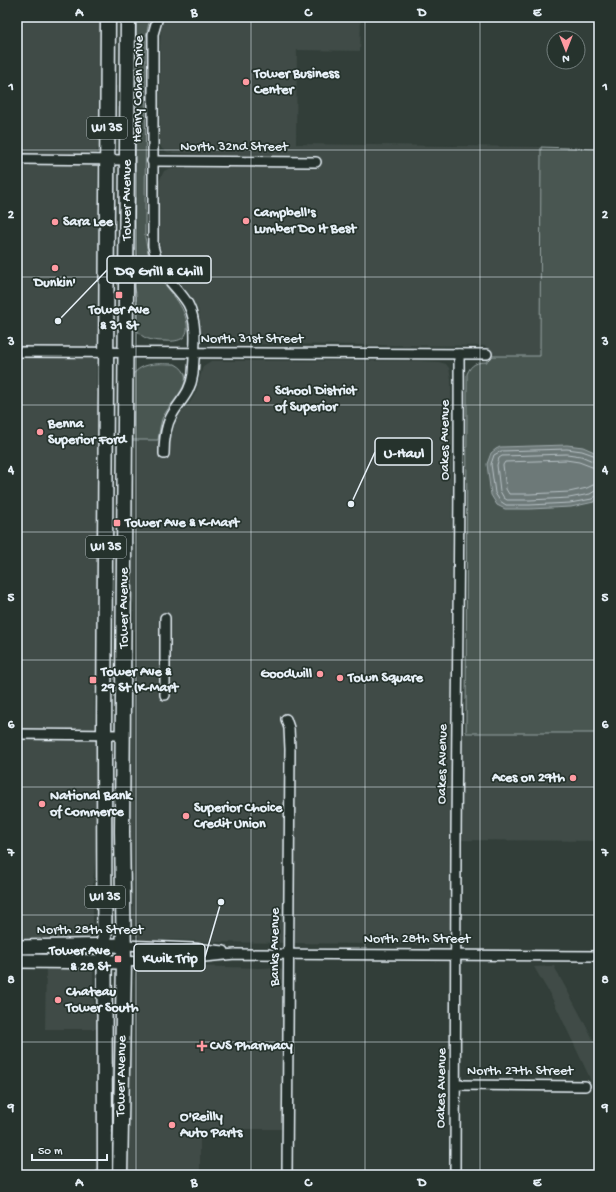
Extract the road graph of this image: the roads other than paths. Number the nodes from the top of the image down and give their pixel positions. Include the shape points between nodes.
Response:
1 (108, 17) edge
2 (128, 17) edge
3 (158, 17) edge
4 (17, 158) edge
5 (107, 160) junction
6 (127, 160) junction
7 (152, 161) junction
8 (316, 162) dead end
9 (17, 352) edge
10 (106, 352) junction
11 (126, 352) junction
12 (194, 353) junction
13 (459, 354) junction
14 (487, 354) dead end
15 (164, 454) dead end
16 (165, 618) dead end
17 (165, 695) dead end
18 (286, 719) dead end
19 (17, 734) edge
20 (104, 735) junction
21 (123, 735) junction
22 (104, 946) junction
23 (124, 946) junction
24 (17, 947) edge
25 (235, 954) junction
26 (289, 954) junction
27 (456, 955) junction
28 (599, 956) edge
29 (17, 961) edge
30 (104, 961) junction
31 (124, 962) junction
32 (456, 1085) junction
33 (585, 1086) dead end
34 (105, 1175) edge
35 (120, 1175) edge
36 (287, 1175) edge
37 (455, 1175) edge

1 - 5 main road, Tower Avenue / WI 35
2 - 6 main road, Tower Avenue / WI 35
3 - 7 street, Henry Cohen Drive via 153,55
4 - 5 street
5 - 6 street
5 - 10 main road, Tower Avenue / WI 35
6 - 11 main road, Tower Avenue / WI 35
7 - 8 street, North 32nd Street
7 - 12 street, Henry Cohen Drive via 153,246 162,271 189,308 194,329
9 - 10 street, North 31st Street
10 - 11 street, North 31st Street
10 - 20 main road, Tower Avenue / WI 35
11 - 12 street, North 31st Street
11 - 21 main road, Tower Avenue / WI 35
12 - 13 street, North 31st Street
12 - 15 street, Henry Cohen Drive via 191,385 167,425
13 - 14 street, North 31st Street
13 - 27 street, Oakes Avenue
16 - 17 street
18 - 26 street, Banks Avenue via 290,749
19 - 20 street
20 - 21 street
20 - 22 main road, Tower Avenue / WI 35
21 - 23 main road, Tower Avenue / WI 35
22 - 23 main road, North 28th Street
22 - 24 main road, North 28th Street
22 - 30 main road, Tower Avenue / WI 35
23 - 25 street, North 28th Street via 193,948
23 - 31 main road, Tower Avenue / WI 35
25 - 26 street, North 28th Street
25 - 31 street, North 28th Street
26 - 27 street, North 28th Street
26 - 36 street, Banks Avenue
27 - 28 street, North 28th Street
27 - 32 street, Oakes Avenue
29 - 30 main road, North 28th Street
30 - 31 main road, North 28th Street
30 - 34 main road, Tower Avenue / WI 35
31 - 35 main road, Tower Avenue / WI 35
32 - 33 street, North 27th Street
32 - 37 street, Oakes Avenue

